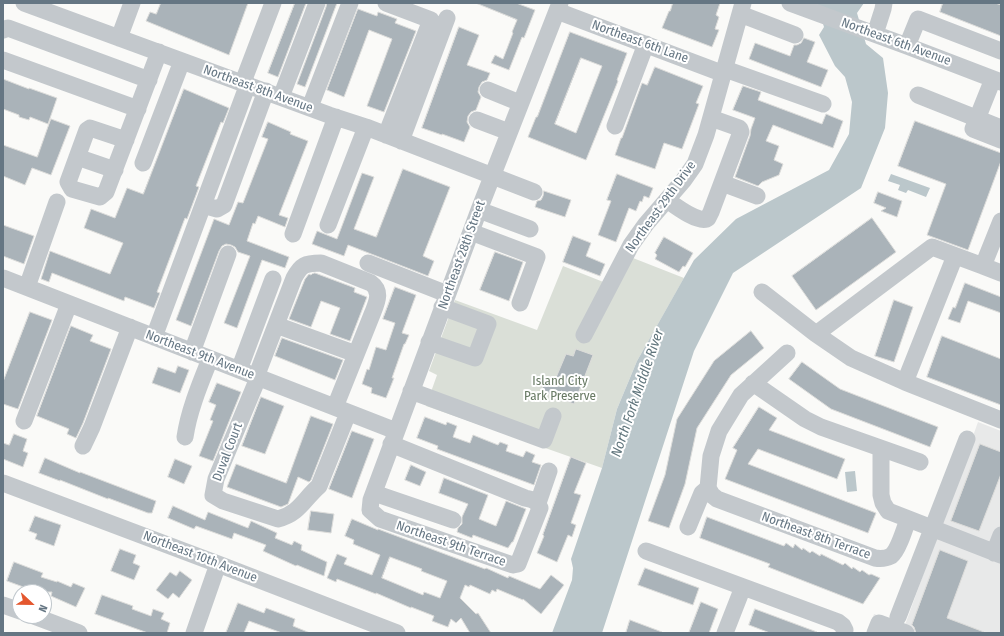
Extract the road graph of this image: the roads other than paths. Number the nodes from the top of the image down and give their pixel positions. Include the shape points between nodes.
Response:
1 (24, 3) edge
2 (132, 3) edge
3 (272, 3) edge
4 (317, 3) edge
5 (350, 3) edge
6 (386, 3) edge
7 (790, 3) edge
8 (884, 3) edge
9 (558, 7) edge
10 (742, 8) edge
11 (447, 18) dead end
12 (3, 30) edge
13 (873, 34) junction
14 (795, 35) dead end
15 (119, 38) junction
16 (646, 44) junction
17 (907, 46) junction
18 (1001, 51) edge
19 (159, 52) junction
20 (3, 60) edge
21 (182, 61) junction
22 (724, 72) junction
23 (149, 80) junction
24 (997, 80) edge
25 (245, 83) junction
26 (488, 90) dead end
27 (274, 94) junction
28 (918, 95) dead end
29 (520, 103) junction
30 (823, 104) dead end
31 (310, 107) junction
32 (138, 109) junction
33 (236, 116) junction
34 (336, 117) junction
35 (711, 118) junction
36 (978, 119) junction
37 (477, 120) dead end
38 (255, 121) junction
39 (615, 126) dead end
40 (366, 127) junction
41 (1001, 128) edge
42 (509, 132) junction
43 (394, 138) junction
44 (126, 140) junction
45 (1001, 140) edge
46 (77, 157) junction
47 (143, 163) dead end
48 (115, 170) junction
49 (491, 176) junction
50 (722, 183) junction
51 (534, 192) dead end
52 (757, 196) dead end
53 (667, 200) junction
54 (57, 202) dead end
55 (203, 205) junction
56 (478, 210) junction
57 (1001, 220) edge
58 (328, 225) dead end
59 (530, 229) dead end
60 (471, 232) junction
61 (293, 234) dead end
62 (228, 254) dead end
63 (955, 256) junction
64 (368, 263) dead end
65 (983, 266) junction
66 (1001, 274) edge
67 (3, 278) edge
68 (273, 279) dead end
69 (26, 287) junction
70 (762, 292) dead end
71 (445, 301) junction
72 (520, 303) dead end
73 (69, 304) junction
74 (276, 325) junction
75 (130, 327) junction
76 (816, 334) junction
77 (584, 335) dead end
78 (154, 337) junction
79 (430, 342) junction
80 (192, 352) junction
81 (787, 353) dead end
82 (356, 354) junction
83 (210, 359) junction
84 (239, 370) junction
85 (257, 377) junction
86 (905, 382) junction
87 (753, 383) junction
88 (411, 391) junction
89 (342, 410) junction
90 (553, 416) dead end
91 (1001, 420) edge
92 (24, 421) dead end
93 (185, 437) dead end
94 (394, 438) junction
95 (967, 439) dead end
96 (83, 446) dead end
97 (881, 449) junction
98 (920, 462) dead end
99 (549, 471) dead end
100 (3, 483) edge
101 (708, 488) junction
102 (374, 493) junction
103 (538, 503) junction
104 (370, 510) joint
105 (908, 519) junction
106 (453, 520) dead end
107 (688, 527) dead end
108 (933, 528) junction
109 (1001, 535) edge
110 (646, 551) dead end
111 (998, 554) edge
112 (218, 564) junction
113 (743, 587) junction
114 (898, 617) dead end
115 (52, 623) edge
116 (877, 628) edge
117 (79, 633) edge
118 (194, 633) edge
119 (397, 633) edge
120 (725, 633) edge
121 (844, 633) edge
122 (906, 633) edge

1 - 15 street, Northeast 8th Avenue
2 - 15 street
3 - 25 street
4 - 27 street
5 - 31 street
6 - 43 street via 431,20
7 - 13 street, Northeast 6th Avenue
8 - 13 street
9 - 16 street, Northeast 6th Lane
9 - 29 street, Northeast 28th Street
10 - 14 street
10 - 22 street, Northeast 29th Drive
11 - 43 street
12 - 23 street via 8,28
13 - 17 street, Northeast 6th Avenue
15 - 19 street, Northeast 8th Avenue
16 - 22 street, Northeast 6th Lane
16 - 39 street
17 - 18 street via 918,19
17 - 24 street, Northeast 6th Avenue
19 - 21 street, Northeast 8th Avenue
19 - 23 street
20 - 32 street
21 - 25 street, Northeast 8th Avenue
21 - 47 street
22 - 30 street, Northeast 6th Lane
22 - 35 street, Northeast 29th Drive
23 - 32 street
24 - 36 street
25 - 27 street, Northeast 8th Avenue
25 - 33 street
26 - 29 street
27 - 31 street, Northeast 8th Avenue
27 - 38 street
28 - 36 street
29 - 42 street, Northeast 28th Street
31 - 34 street, Northeast 8th Avenue
32 - 44 street
33 - 38 street
33 - 55 street
34 - 40 street, Northeast 8th Avenue
34 - 61 street
35 - 50 street via 740,129
35 - 53 street, Northeast 29th Drive via 695,164
36 - 41 street
36 - 45 street via 973,129
37 - 42 street
38 - 55 street via 224,204 217,209
40 - 43 street, Northeast 8th Avenue
40 - 58 street
42 - 49 street, Northeast 28th Street
43 - 49 street, Northeast 8th Avenue
44 - 46 street via 90,128
44 - 48 street
46 - 48 street
46 - 48 street via 68,182 72,189 100,197 106,192
49 - 51 street, Northeast 8th Avenue
49 - 56 street, Northeast 28th Street
50 - 52 street
50 - 53 street via 708,218 700,219 687,214
53 - 77 street, Northeast 29th Drive via 631,245
54 - 69 street
55 - 78 street
56 - 59 street
56 - 60 street, Northeast 28th Street
57 - 65 street
60 - 71 street, Northeast 28th Street
60 - 72 street via 538,257
62 - 80 street
63 - 65 street
63 - 76 street via 932,247
63 - 86 street
64 - 71 street
65 - 66 street
67 - 69 street, Northeast 9th Avenue
68 - 84 street
69 - 73 street, Northeast 9th Avenue
70 - 76 street
71 - 79 street, Northeast 28th Street
71 - 79 street via 488,324 475,358
73 - 75 street, Northeast 9th Avenue
73 - 92 street
74 - 82 street
74 - 82 street via 300,268 306,264 321,263 371,283 379,294
74 - 85 street
75 - 78 street, Northeast 9th Avenue
75 - 96 street
76 - 86 street via 851,358
78 - 80 street, Northeast 9th Avenue
79 - 88 street, Northeast 28th Street
80 - 83 street, Northeast 9th Avenue
81 - 87 street
82 - 89 street
83 - 84 street, Northeast 9th Avenue
83 - 93 street via 194,399
84 - 85 street, Northeast 9th Avenue
85 - 89 street, Northeast 9th Avenue
85 - 89 street, Duval Court via 216,479 213,495 223,501 278,519 295,512 319,486
86 - 91 street
87 - 97 street via 821,427
87 - 101 street via 741,395 719,431 711,456
88 - 90 street via 544,440
88 - 94 street, Northeast 28th Street
89 - 94 street, Northeast 9th Avenue
94 - 102 street, Northeast 28th Street
94 - 103 street
95 - 108 street
97 - 98 street
97 - 105 street via 883,504 888,511
99 - 103 street, Northeast 9th Terrace
100 - 112 street, Northeast 10th Avenue
101 - 105 street, Northeast 8th Terrace via 717,499 876,558 883,559 892,555
101 - 107 street via 702,493
102 - 104 street, Northeast 28th Street
102 - 106 street
103 - 104 street, Northeast 9th Terrace via 540,508 518,564 513,565 380,519
105 - 108 street
108 - 111 street
108 - 114 street
109 - 111 street
110 - 113 street
112 - 118 street
112 - 119 street, Northeast 10th Avenue
113 - 120 street
113 - 121 street via 838,622 843,626
115 - 117 street
116 - 122 street

